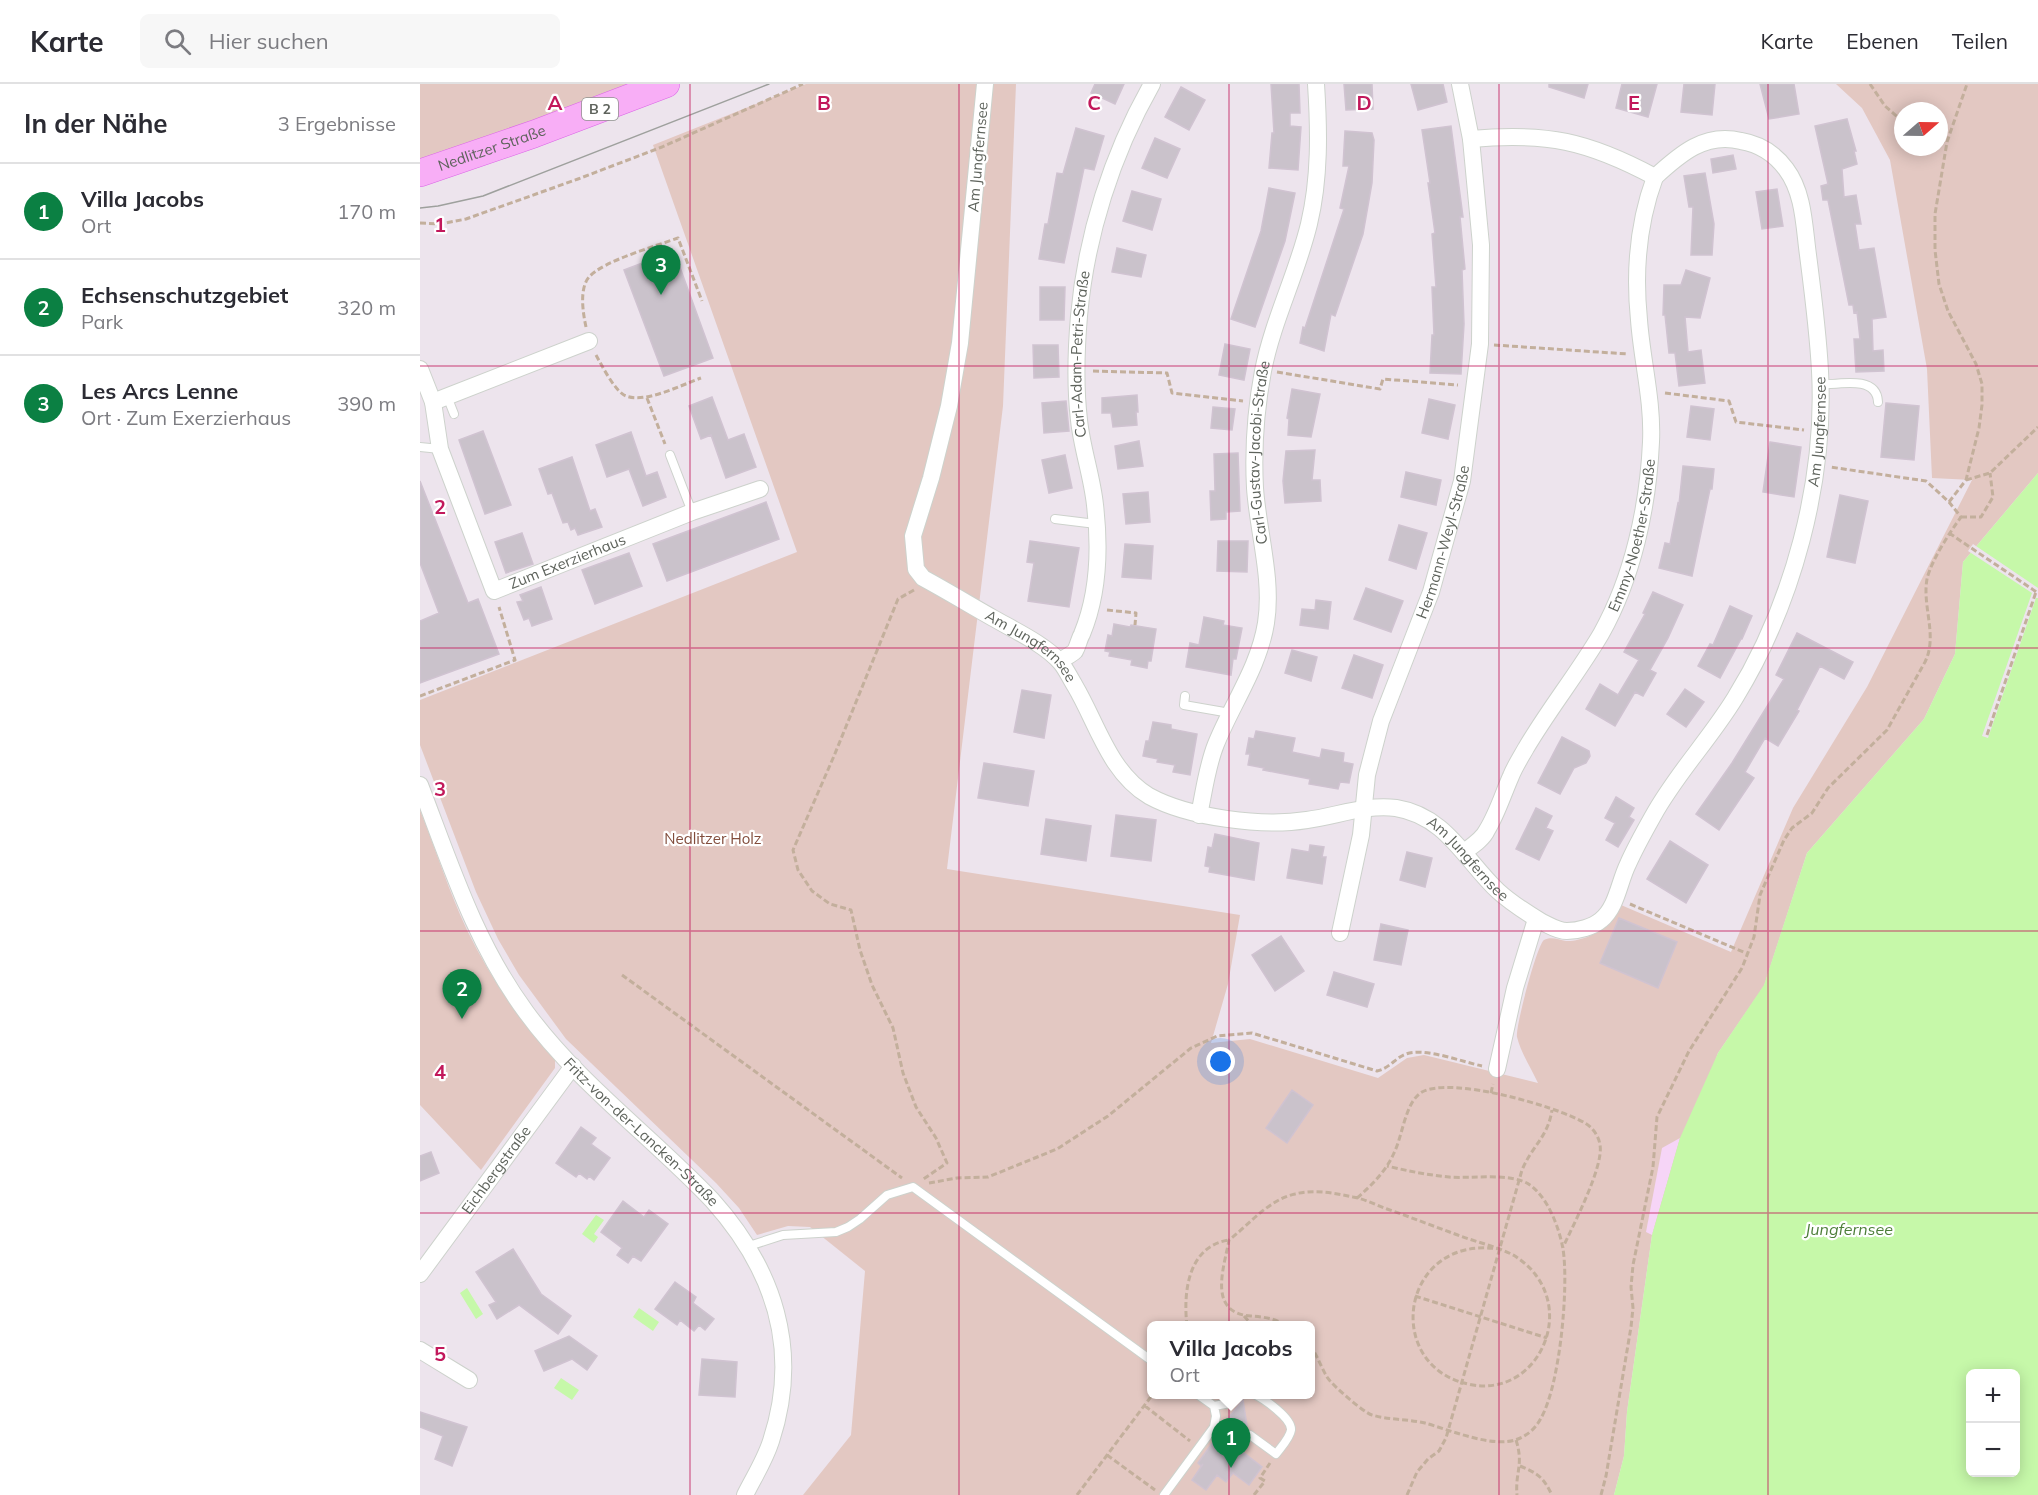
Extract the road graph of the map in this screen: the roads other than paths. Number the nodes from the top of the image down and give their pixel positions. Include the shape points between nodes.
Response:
1 (666, 84) edge
2 (985, 84) edge
3 (1152, 84) edge
4 (1316, 84) edge
5 (1460, 84) edge
6 (1471, 139) junction
7 (420, 173) edge
8 (1655, 177) junction
9 (590, 341) road end
10 (420, 369) edge
11 (1821, 385) junction
12 (440, 399) junction
13 (1878, 402) dead end
14 (454, 414) dead end
15 (420, 447) edge
16 (440, 449) junction
17 (670, 454) road end
18 (760, 489) dead end
19 (692, 512) junction
20 (1055, 519) dead end
21 (1096, 524) junction
22 (1060, 661) junction
23 (1185, 696) dead end
24 (1230, 713) junction
25 (420, 785) edge
26 (1365, 808) junction
27 (1199, 815) junction
28 (1464, 852) junction
29 (1536, 919) junction
30 (1340, 933) dead end
31 (573, 1066) junction
32 (1497, 1069) road end
33 (749, 1246) junction
34 (420, 1274) edge
35 (420, 1350) edge
36 (1147, 1357) edge
37 (469, 1380) dead end
38 (1203, 1399) edge
39 (1235, 1399) edge
40 (1260, 1399) edge
41 (1214, 1406) junction
42 (1250, 1435) dead end
43 (745, 1495) edge
44 (1162, 1495) edge

1 - 7 main road, Nedlitzer Straße / B 2
2 - 22 street, Am Jungfernsee via 960,343 931,478 913,536 916,569 923,578 1024,635
3 - 21 street, Carl-Adam-Petri-Straße via 1101,202 1082,292 1076,370 1079,420
4 - 24 street, Carl-Gustav-Jacobi-Straße via 1319,124 1309,224 1263,370 1259,402 1256,489 1267,591 1266,622 1252,670
5 - 6 street
6 - 8 street via 1545,137 1583,145
6 - 26 street, Hermann-Weyl-Straße via 1481,244 1480,344 1462,482 1431,592 1381,721 1367,775
8 - 11 street, Am Jungfernsee via 1679,155 1716,139 1754,144 1784,165 1800,201
8 - 28 street, Emmy-Noether-Straße via 1640,226 1637,255 1651,441 1646,498 1635,546 1602,632 1543,719 1512,773 1486,832
9 - 12 street
10 - 12 street, Zum Exerzierhaus
11 - 13 lane via 1865,383 1873,387
11 - 29 street, Am Jungfernsee via 1816,465 1802,537 1766,639 1738,694 1657,810 1602,920 1570,931 1558,930
12 - 14 lane
12 - 16 street, Zum Exerzierhaus
15 - 16 lane
16 - 19 street, Zum Exerzierhaus via 494,591
17 - 19 lane
18 - 19 street, Zum Exerzierhaus
20 - 21 lane
21 - 22 street, Carl-Adam-Petri-Straße via 1095,588 1086,623 1074,651
22 - 27 street, Am Jungfernsee via 1119,769 1145,793
23 - 24 lane via 1184,705
24 - 27 street, Carl-Gustav-Jacobi-Straße via 1215,746
25 - 31 street, Fritz-von-der-Lancken-Straße via 470,917 491,957 526,1013
26 - 27 street, Am Jungfernsee via 1275,823
26 - 28 street, Am Jungfernsee via 1414,813 1448,834
26 - 30 street, Hermann-Weyl-Straße
28 - 29 street, Am Jungfernsee via 1499,892
29 - 32 street
31 - 33 street, Fritz-von-der-Lancken-Straße via 691,1178 733,1222
31 - 34 street, Eichbergstraße
33 - 36 lane via 783,1235 836,1232 860,1219 887,1195 913,1186
33 - 43 street, Fritz-von-der-Lancken-Straße via 771,1294 783,1374 771,1443
35 - 37 street
38 - 41 lane
39 - 41 lane
40 - 42 lane via 1284,1415 1291,1433 1276,1454
41 - 44 lane via 1214,1427

